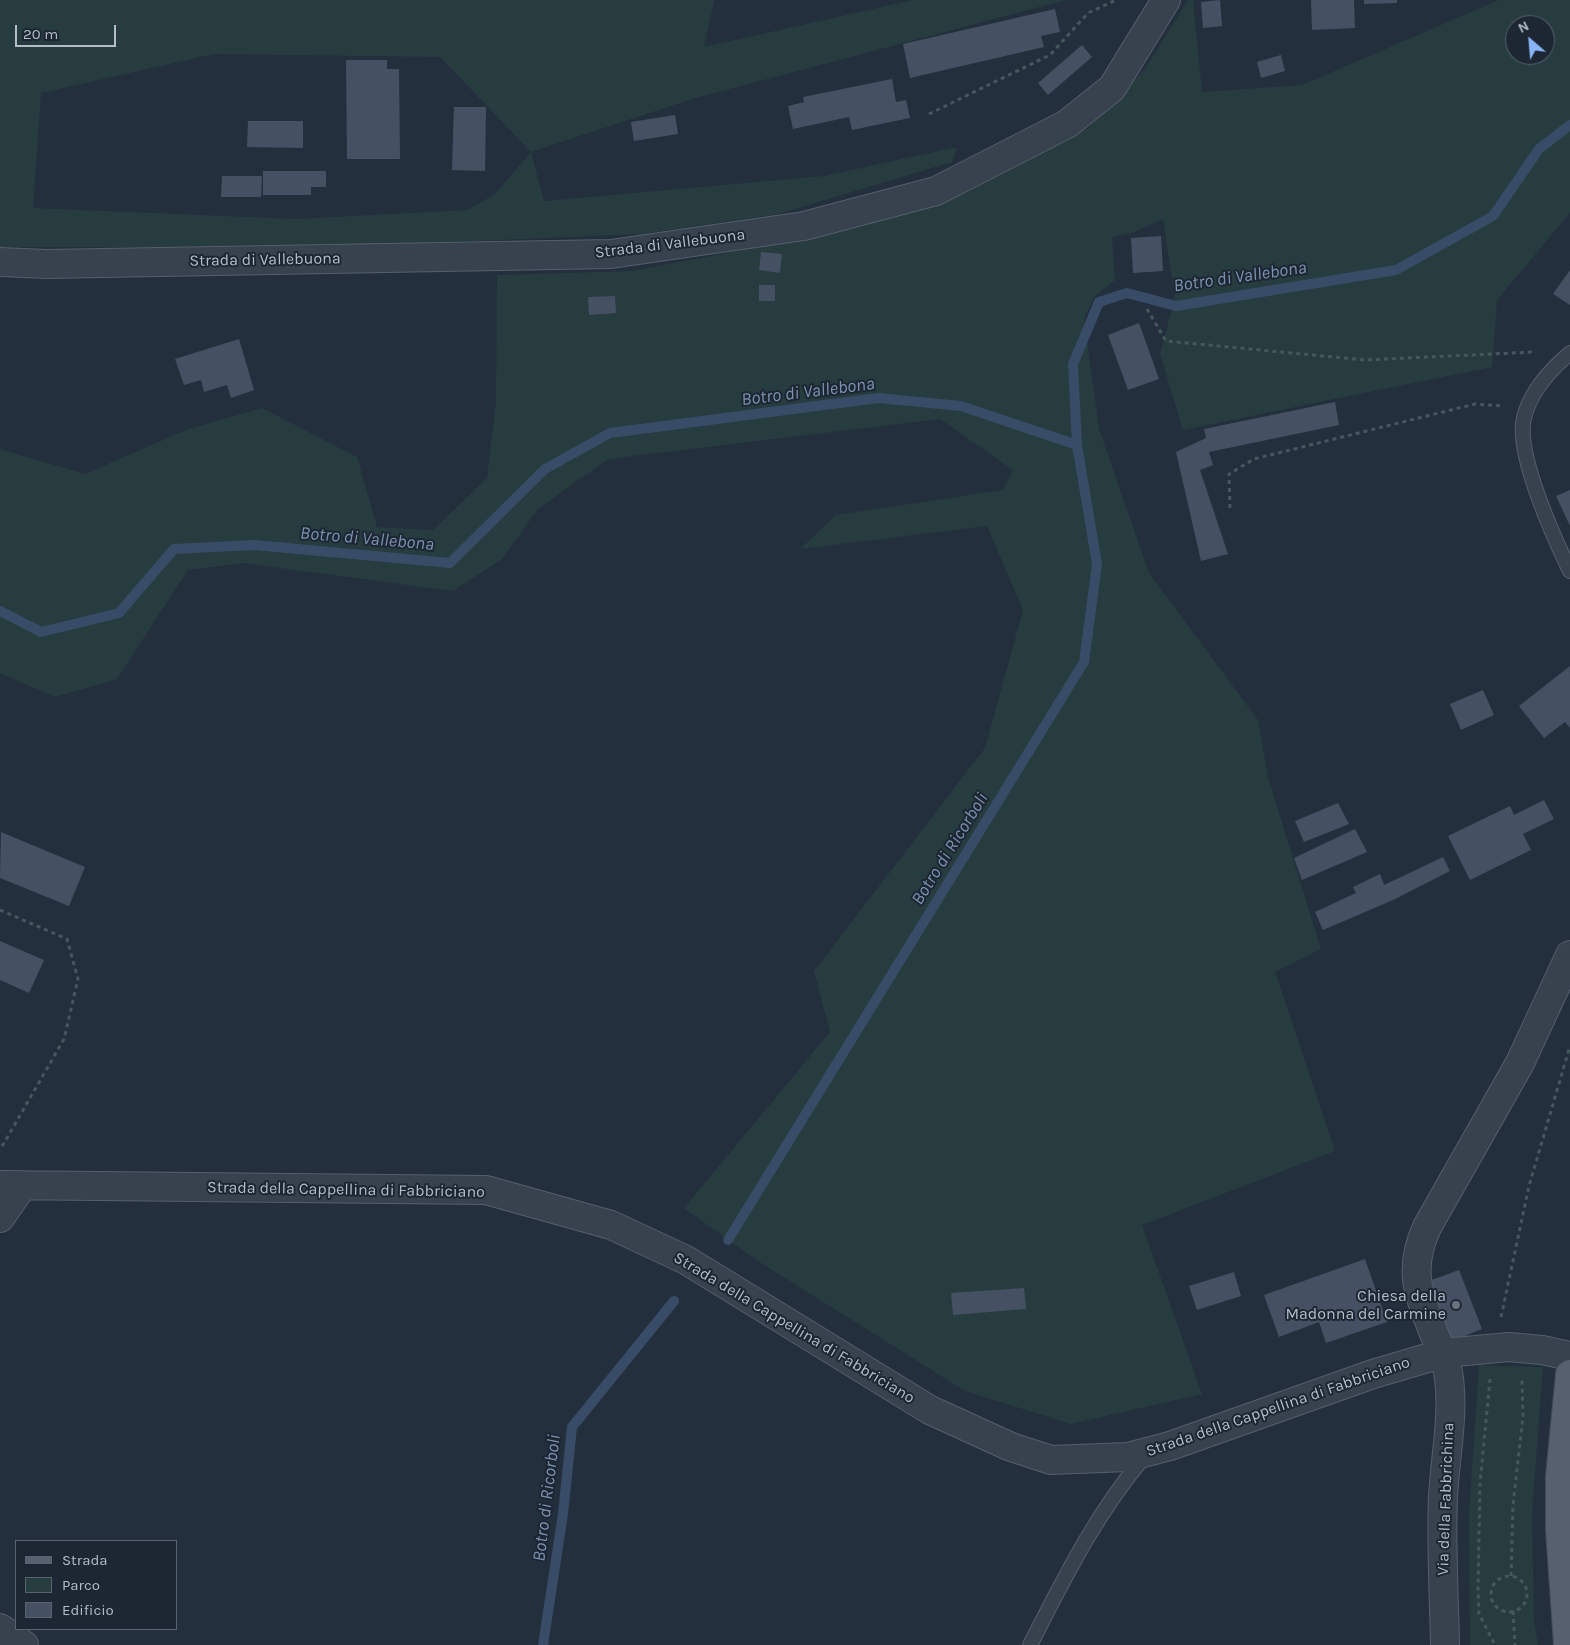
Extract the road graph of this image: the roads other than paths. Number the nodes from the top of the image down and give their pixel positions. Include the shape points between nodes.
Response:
1 (1166, 0) edge
2 (0, 262) edge
3 (1570, 353) edge
4 (1570, 571) edge
5 (1570, 955) edge
6 (12, 1185) edge
7 (0, 1218) edge
8 (1444, 1353) junction
9 (1570, 1356) edge
10 (1570, 1374) edge
11 (1149, 1452) junction
12 (0, 1628) edge
13 (24, 1645) edge
14 (1030, 1645) edge
15 (1446, 1645) edge
16 (1568, 1645) edge

1 - 2 street, Strada di Vallebuona via 1112,88 1067,124 936,191 804,226 611,254 47,264
3 - 4 lane via 1548,375 1526,409 1522,430 1544,511
5 - 8 street, Via della Fabbrichina via 1520,1063 1433,1215 1418,1248 1416,1271 1419,1292
6 - 7 street
6 - 11 street, Strada della Cappellina di Fabbriciano via 486,1190 611,1225 686,1260 930,1410 1011,1447 1051,1460 1128,1457
8 - 9 street, Strada della Cappellina di Fabbriciano via 1482,1348 1521,1348
8 - 11 street, Strada della Cappellina di Fabbriciano via 1373,1374
8 - 15 street, Via della Fabbrichina via 1449,1374 1450,1407 1442,1524
10 - 16 main road via 1560,1476
11 - 14 lane via 1124,1480 1082,1545
12 - 13 street

